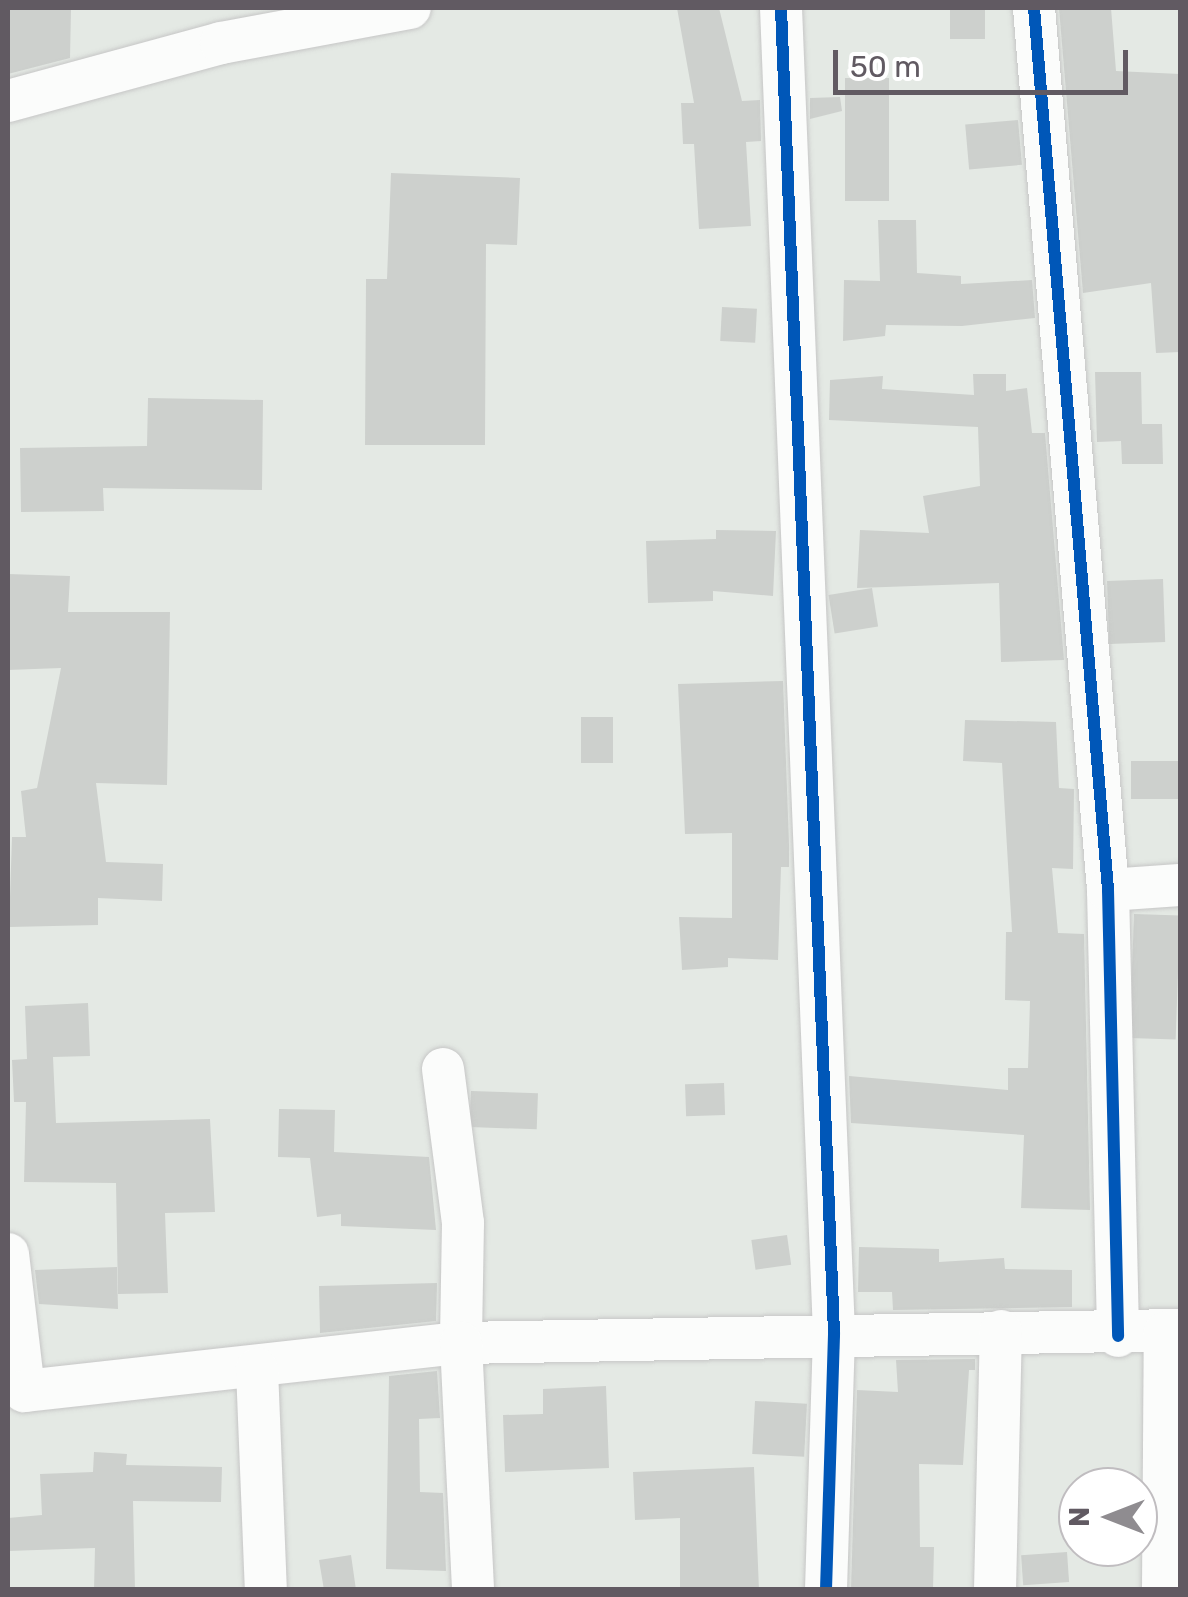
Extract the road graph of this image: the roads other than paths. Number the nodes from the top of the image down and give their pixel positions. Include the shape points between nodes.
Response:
1 (410, 8) edge
2 (781, 8) edge
3 (1034, 8) edge
4 (221, 25) edge
5 (8, 102) edge
6 (1180, 885) edge
7 (1108, 890) junction
8 (443, 1069) dead end
9 (8, 1254) edge
10 (1001, 1331) junction
11 (1173, 1331) edge
12 (834, 1335) junction
13 (1118, 1336) junction
14 (461, 1343) junction
15 (257, 1369) junction
16 (16, 1392) edge
17 (266, 1590) edge
18 (473, 1590) edge
19 (826, 1590) edge
20 (995, 1590) edge
21 (1163, 1590) edge

1 - 4 street
2 - 12 street
3 - 7 street
4 - 5 street
6 - 7 street
7 - 13 street
8 - 14 street via 463,1223
9 - 16 street
10 - 12 street
10 - 13 street
10 - 20 street
11 - 13 street
11 - 21 street
12 - 14 street
12 - 19 street
14 - 15 street
14 - 18 street
15 - 16 street
15 - 17 street

